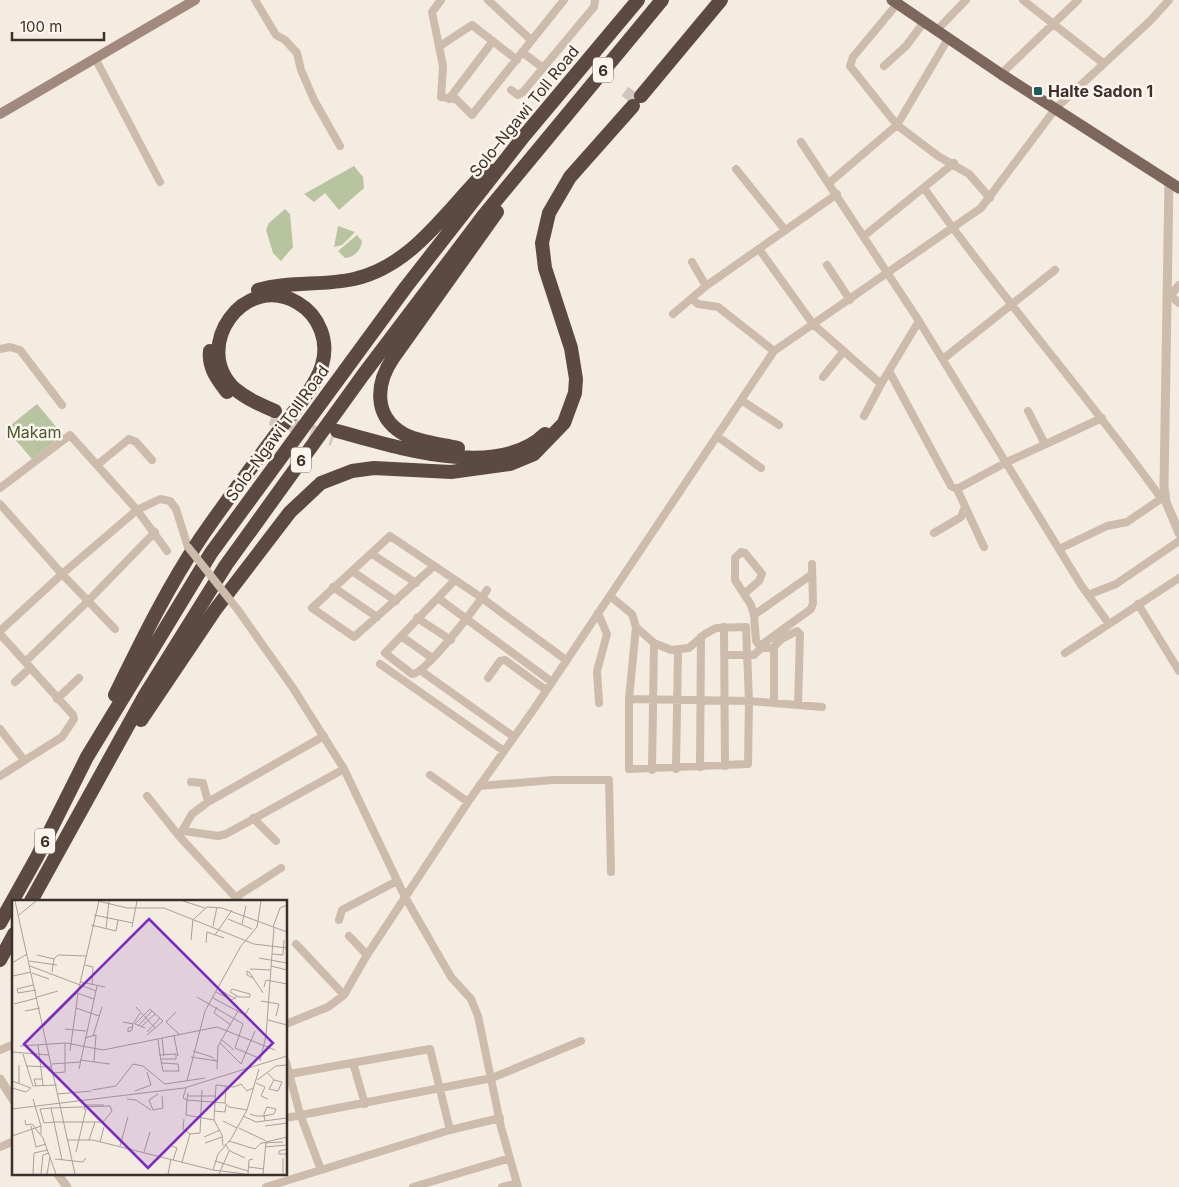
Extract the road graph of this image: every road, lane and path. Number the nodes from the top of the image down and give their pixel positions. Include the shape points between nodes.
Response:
1 (195, 0) edge
2 (255, 0) edge
3 (441, 0) edge
4 (488, 0) edge
5 (502, 0) edge
6 (564, 0) edge
7 (595, 0) edge
8 (638, 0) edge
9 (662, 0) edge
10 (712, 0) edge
11 (721, 0) edge
12 (966, 0) edge
13 (1023, 0) edge
14 (1078, 0) edge
15 (1169, 0) edge
16 (895, 2) edge
17 (495, 6) junction
18 (924, 22) junction
19 (1052, 24) junction
20 (936, 31) junction
21 (948, 39) junction
22 (531, 40) junction
23 (493, 41) junction
24 (440, 46) junction
25 (522, 52) junction
26 (95, 58) junction
27 (517, 60) junction
28 (1102, 63) junction
29 (884, 66) dead end
30 (543, 68) junction
31 (1001, 74) junction
32 (511, 90) dead end
33 (634, 98) junction
34 (449, 99) junction
35 (1056, 108) junction
36 (0, 114) edge
37 (897, 125) junction
38 (524, 136) junction
39 (545, 141) junction
40 (801, 142) dead end
41 (340, 146) dead end
42 (954, 163) junction
43 (736, 170) dead end
44 (1169, 181) junction
45 (160, 182) dead end
46 (829, 183) junction
47 (924, 188) junction
48 (1179, 188) edge
49 (836, 194) junction
50 (990, 198) junction
51 (953, 229) junction
52 (785, 230) junction
53 (864, 236) junction
54 (758, 249) junction
55 (692, 262) dead end
56 (827, 264) dead end
57 (1055, 270) dead end
58 (888, 274) junction
59 (1179, 285) edge
60 (706, 286) junction
61 (1169, 294) junction
62 (692, 300) junction
63 (850, 300) junction
64 (1179, 302) edge
65 (1011, 306) junction
66 (673, 314) dead end
67 (919, 320) junction
68 (813, 324) junction
69 (0, 349) edge
70 (774, 351) junction
71 (843, 352) junction
72 (942, 359) junction
73 (889, 371) junction
74 (823, 377) dead end
75 (881, 384) junction
76 (741, 400) junction
77 (62, 405) dead end
78 (1028, 411) dead end
79 (864, 416) dead end
80 (1102, 418) junction
81 (779, 426) dead end
82 (717, 436) junction
83 (1045, 444) junction
84 (488, 456) junction
85 (152, 460) dead end
86 (1005, 463) junction
87 (98, 465) junction
88 (479, 468) junction
89 (761, 468) dead end
90 (0, 488) edge
91 (957, 489) junction
92 (1163, 497) junction
93 (0, 504) edge
94 (965, 507) junction
95 (137, 510) junction
96 (155, 532) junction
97 (934, 533) dead end
98 (1179, 533) edge
99 (1179, 541) edge
100 (984, 547) dead end
101 (1059, 550) junction
102 (167, 551) dead end
103 (372, 554) junction
104 (812, 564) dead end
105 (434, 566) junction
106 (352, 571) junction
107 (62, 574) junction
108 (811, 576) junction
109 (1179, 578) edge
110 (454, 581) junction
111 (416, 583) junction
112 (333, 587) junction
113 (487, 590) dead end
114 (744, 594) junction
115 (610, 596) junction
116 (1088, 596) junction
117 (438, 598) junction
118 (482, 598) junction
119 (88, 601) junction
120 (396, 601) junction
121 (1138, 604) junction
122 (598, 613) junction
123 (754, 615) junction
124 (377, 617) junction
125 (417, 618) junction
126 (467, 619) junction
127 (1108, 624) junction
128 (636, 627) junction
129 (724, 627) junction
130 (115, 629) dead end
131 (0, 632) edge
132 (400, 636) junction
133 (701, 637) junction
134 (450, 640) junction
135 (652, 642) junction
136 (633, 643) junction
137 (760, 647) junction
138 (774, 648) junction
139 (678, 650) junction
140 (1065, 653) dead end
141 (725, 655) junction
142 (749, 655) junction
143 (432, 658) junction
144 (566, 660) junction
145 (380, 664) dead end
146 (28, 665) junction
147 (1179, 671) edge
148 (424, 673) dead end
149 (79, 678) dead end
150 (488, 678) dead end
151 (15, 682) dead end
152 (552, 682) junction
153 (546, 690) junction
154 (57, 699) junction
155 (629, 699) junction
156 (653, 700) junction
157 (676, 701) junction
158 (700, 701) junction
159 (725, 701) junction
160 (749, 701) junction
161 (599, 703) dead end
162 (774, 703) junction
163 (798, 705) junction
164 (822, 707) dead end
165 (0, 728) edge
166 (324, 736) junction
167 (514, 737) junction
168 (504, 751) junction
169 (87, 757) junction
170 (24, 760) junction
171 (725, 766) junction
172 (700, 767) junction
173 (344, 768) junction
174 (676, 769) junction
175 (652, 770) junction
176 (430, 775) dead end
177 (0, 776) edge
178 (191, 782) dead end
179 (480, 786) junction
180 (147, 796) dead end
181 (87, 798) junction
182 (208, 802) junction
183 (468, 802) junction
184 (253, 818) junction
185 (182, 834) junction
186 (276, 841) dead end
187 (281, 868) dead end
188 (611, 872) dead end
189 (397, 881) junction
190 (405, 897) junction
191 (237, 899) edge
192 (13, 900) edge
193 (32, 900) edge
194 (12, 902) edge
195 (339, 920) dead end
196 (0, 923) edge
197 (349, 936) dead end
198 (12, 938) edge
199 (296, 944) dead end
200 (367, 955) junction
201 (0, 960) edge
202 (344, 995) junction
203 (288, 1023) edge
204 (581, 1040) dead end
205 (12, 1045) edge
206 (0, 1050) edge
207 (353, 1064) junction
208 (288, 1068) edge
209 (290, 1074) junction
210 (492, 1078) junction
211 (0, 1079) edge
212 (441, 1089) junction
213 (12, 1098) edge
214 (365, 1104) junction
215 (300, 1114) junction
216 (288, 1117) edge
217 (500, 1118) junction
218 (450, 1130) junction
219 (12, 1142) edge
220 (0, 1147) edge
221 (510, 1158) junction
222 (321, 1170) junction
223 (58, 1174) edge
224 (289, 1183) edge
225 (518, 1185) edge
226 (67, 1187) edge
227 (266, 1187) edge
228 (413, 1187) edge
229 (502, 1187) edge

1 - 26 main road
2 - 41 street via 276,35 297,53 308,86
3 - 24 street via 432,12
4 - 17 street
5 - 17 street
6 - 22 street
7 - 30 street via 594,7
8 - 38 highway, Solo–Ngawi Toll Road / 6
9 - 39 highway, 6
10 - 33 highway
11 - 33 highway
12 - 20 street
13 - 19 street
14 - 19 street
15 - 28 street
16 - 18 main road
16 - 37 street via 850,65
17 - 22 street
18 - 20 main road
18 - 29 street via 906,46
19 - 28 street
19 - 31 street
20 - 21 main road
21 - 31 main road
21 - 37 street
22 - 25 street
23 - 24 street via 470,25
23 - 27 street
23 - 34 street
24 - 34 street via 443,66 440,94 442,98
25 - 27 street
25 - 30 street
26 - 36 main road
26 - 45 street
27 - 34 street via 474,114 470,114 461,101
28 - 35 street
30 - 32 street via 520,94
31 - 35 main road
33 - 84 highway via 555,184 542,209 536,235 541,281 564,347 566,399 552,426 526,448
33 - 88 highway via 570,177 549,213 542,243 545,268 572,348 576,379 570,411 555,434 534,454 510,464
35 - 44 main road
35 - 50 street
37 - 42 street via 938,156
37 - 46 street
38 - 169 highway, Solo–Ngawi Toll Road / 6 via 367,339 211,553
38 - 169 highway via 486,170 414,248 381,270 354,279 264,288 241,295 222,313 214,330 209,358 215,376 244,406 273,414 235,388 225,376 219,356 221,334 237,309 250,300 285,297 298,303 315,318 324,337 322,366 200,540 153,618 98,728
39 - 84 highway via 393,358 382,380 381,408 388,421 402,433
39 - 181 highway, 6 via 419,300 226,565 165,662
40 - 46 street
42 - 47 street
42 - 50 street via 969,174
43 - 52 street
44 - 48 main road
44 - 61 street
46 - 49 street
47 - 51 street
47 - 53 street
49 - 52 street
49 - 53 street
50 - 51 street
51 - 58 street
51 - 65 street
52 - 54 street
53 - 58 street
54 - 60 street
54 - 68 street
55 - 60 street
56 - 63 street
57 - 65 street
58 - 63 street
58 - 67 street
59 - 61 street
60 - 62 street
61 - 64 street
61 - 92 street
62 - 66 street
62 - 70 street via 724,311
63 - 68 street
65 - 72 street
65 - 80 street
67 - 72 street
67 - 73 street
68 - 70 street
68 - 71 street
69 - 77 street via 20,350
70 - 76 street
71 - 74 street
71 - 75 street
72 - 86 street
73 - 75 street
73 - 91 street via 951,486
75 - 79 street
76 - 81 street
76 - 82 street
78 - 83 street
80 - 83 street
80 - 92 street
82 - 89 street
82 - 115 street
83 - 86 street
84 - 88 highway via 464,457 335,435 384,452
85 - 87 street via 136,442 129,439
86 - 91 street
86 - 101 street
87 - 90 street via 70,435
87 - 95 street
88 - 181 highway via 451,472 374,468 352,471 321,484 307,495 290,512 216,610
91 - 94 street
92 - 98 street
92 - 101 street via 1127,522 1107,526
93 - 107 street
94 - 97 street via 961,517
94 - 100 street
95 - 96 street
95 - 107 street
95 - 166 street, bridge via 160,499 170,501 176,509 188,547 238,610
96 - 102 street
96 - 119 street
99 - 116 street via 1116,584
101 - 116 street
103 - 105 street via 390,536
103 - 106 street
103 - 111 street
104 - 108 street
105 - 110 street
105 - 111 street
106 - 112 street
106 - 120 street
107 - 119 street
107 - 131 street
108 - 123 street
108 - 137 street via 811,609
109 - 121 street
110 - 117 street
110 - 118 street
111 - 120 street
112 - 124 street
112 - 124 street via 312,608 353,636
113 - 118 street
114 - 114 street via 734,575 735,558 741,552 762,574
114 - 123 street
115 - 122 street
115 - 128 street via 632,614
116 - 127 street
117 - 125 street
117 - 126 street
118 - 126 street
118 - 144 street
119 - 130 street
119 - 146 street
120 - 124 street
121 - 127 street
121 - 147 street
122 - 144 street
122 - 161 street via 607,634 597,671
123 - 137 street via 756,641
125 - 132 street
125 - 134 street
126 - 134 street
126 - 152 street
127 - 140 street
128 - 135 street
128 - 136 street
129 - 133 street
129 - 141 street
129 - 142 street via 746,626
131 - 146 street
132 - 143 street
132 - 143 street via 385,654 392,660 415,675
133 - 139 street via 689,648
133 - 158 street
134 - 143 street
135 - 136 street
135 - 139 street
135 - 156 street
136 - 155 street
137 - 138 street
137 - 142 street via 754,656
138 - 162 street
138 - 163 street via 787,635 799,632
139 - 157 street
141 - 142 street
141 - 159 street
142 - 160 street
144 - 152 street
145 - 168 street
146 - 151 street
146 - 154 street
148 - 167 street
149 - 154 street
150 - 153 street via 500,661 505,660
152 - 153 street
153 - 167 street
154 - 170 street via 73,716 68,731
155 - 156 street
155 - 175 street via 629,769
156 - 157 street
156 - 175 street
157 - 158 street
157 - 174 street
158 - 159 street
158 - 172 street
159 - 160 street
159 - 171 street
160 - 162 street
160 - 171 street via 750,762
162 - 163 street
163 - 164 street
165 - 170 street
166 - 173 street
166 - 182 street
167 - 168 street
168 - 179 street
169 - 192 highway, Solo–Ngawi Toll Road / 6
170 - 177 street
171 - 172 street
172 - 174 street
173 - 184 street
173 - 189 street
174 - 175 street
176 - 183 street
178 - 182 street via 203,782
179 - 183 street
179 - 188 street via 553,780 609,780
180 - 185 street
181 - 193 highway, 6
182 - 185 street via 192,814
183 - 190 street
184 - 185 street via 218,836
184 - 186 street
185 - 191 street
187 - 191 street
189 - 190 street
189 - 195 street via 342,910
190 - 200 street
190 - 210 street via 452,977 470,999 478,1016
194 - 196 highway, Solo–Ngawi Toll Road / 6
197 - 200 street
198 - 201 highway
199 - 202 street
200 - 202 street
202 - 203 street via 328,1007
204 - 210 street
205 - 206 street
207 - 209 street
207 - 212 street via 430,1049
207 - 214 street
208 - 209 street
209 - 215 street
210 - 212 street
210 - 217 street
211 - 213 street
212 - 214 street
212 - 218 street
214 - 215 street
215 - 216 street
215 - 222 street
217 - 218 street
217 - 221 street
218 - 222 street
219 - 220 street
221 - 225 street
221 - 228 street
222 - 224 street
223 - 226 street
224 - 227 street
225 - 229 street

